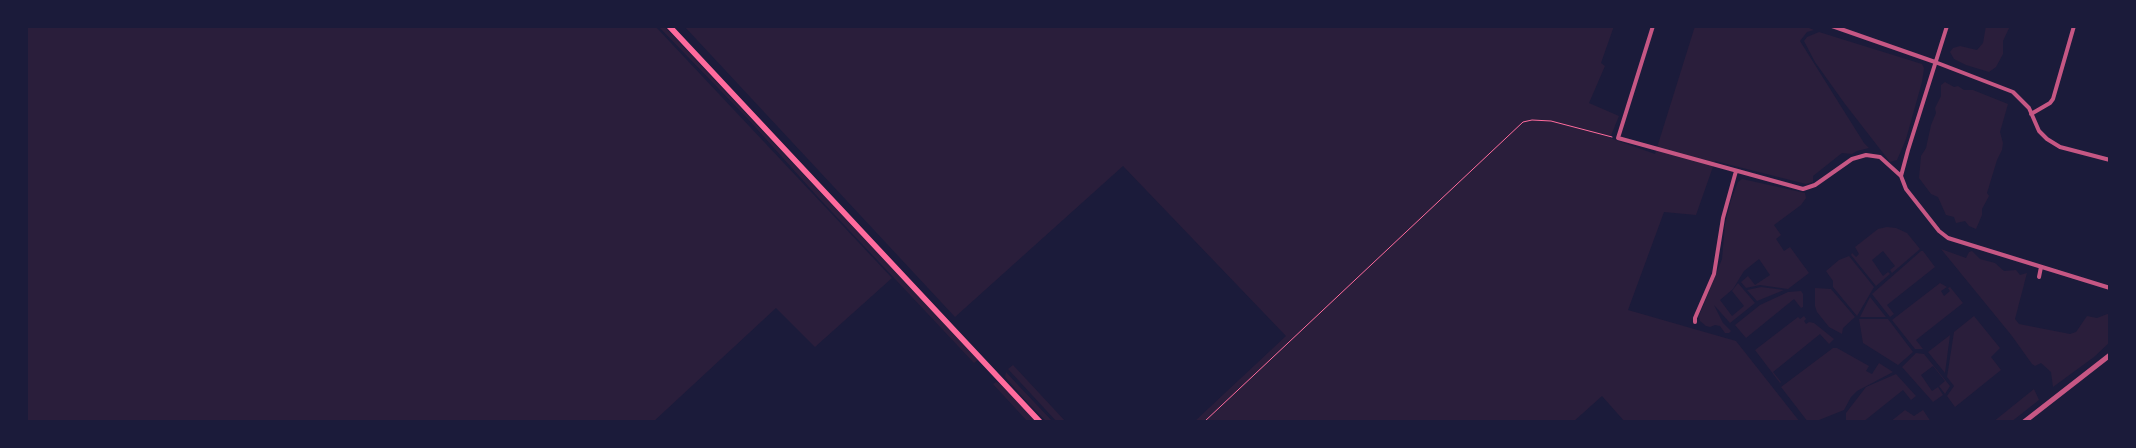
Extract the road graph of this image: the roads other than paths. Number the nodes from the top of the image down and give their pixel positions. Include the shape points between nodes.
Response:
1 (669, 26) edge
2 (1652, 26) edge
3 (1832, 26) edge
4 (1947, 26) edge
5 (2074, 26) edge
6 (1935, 62) junction
7 (2032, 114) junction
8 (2110, 160) edge
9 (1736, 171) junction
10 (1902, 176) junction
11 (2042, 267) junction
12 (2039, 277) dead end
13 (2110, 288) edge
14 (1695, 322) dead end
15 (2110, 355) edge
16 (1040, 422) edge
17 (2024, 422) edge

1 - 16 main road
2 - 9 street via 1618,138
3 - 6 street
4 - 6 street
5 - 7 street via 2053,99
6 - 7 street via 2013,92
6 - 10 street
7 - 8 street via 2039,131 2053,143
9 - 10 street via 1803,189 1815,185 1857,157 1870,154 1884,160
9 - 14 street via 1723,218 1714,274
10 - 11 street via 1910,195 1939,232 1948,238
11 - 12 street
11 - 13 street
15 - 17 street

